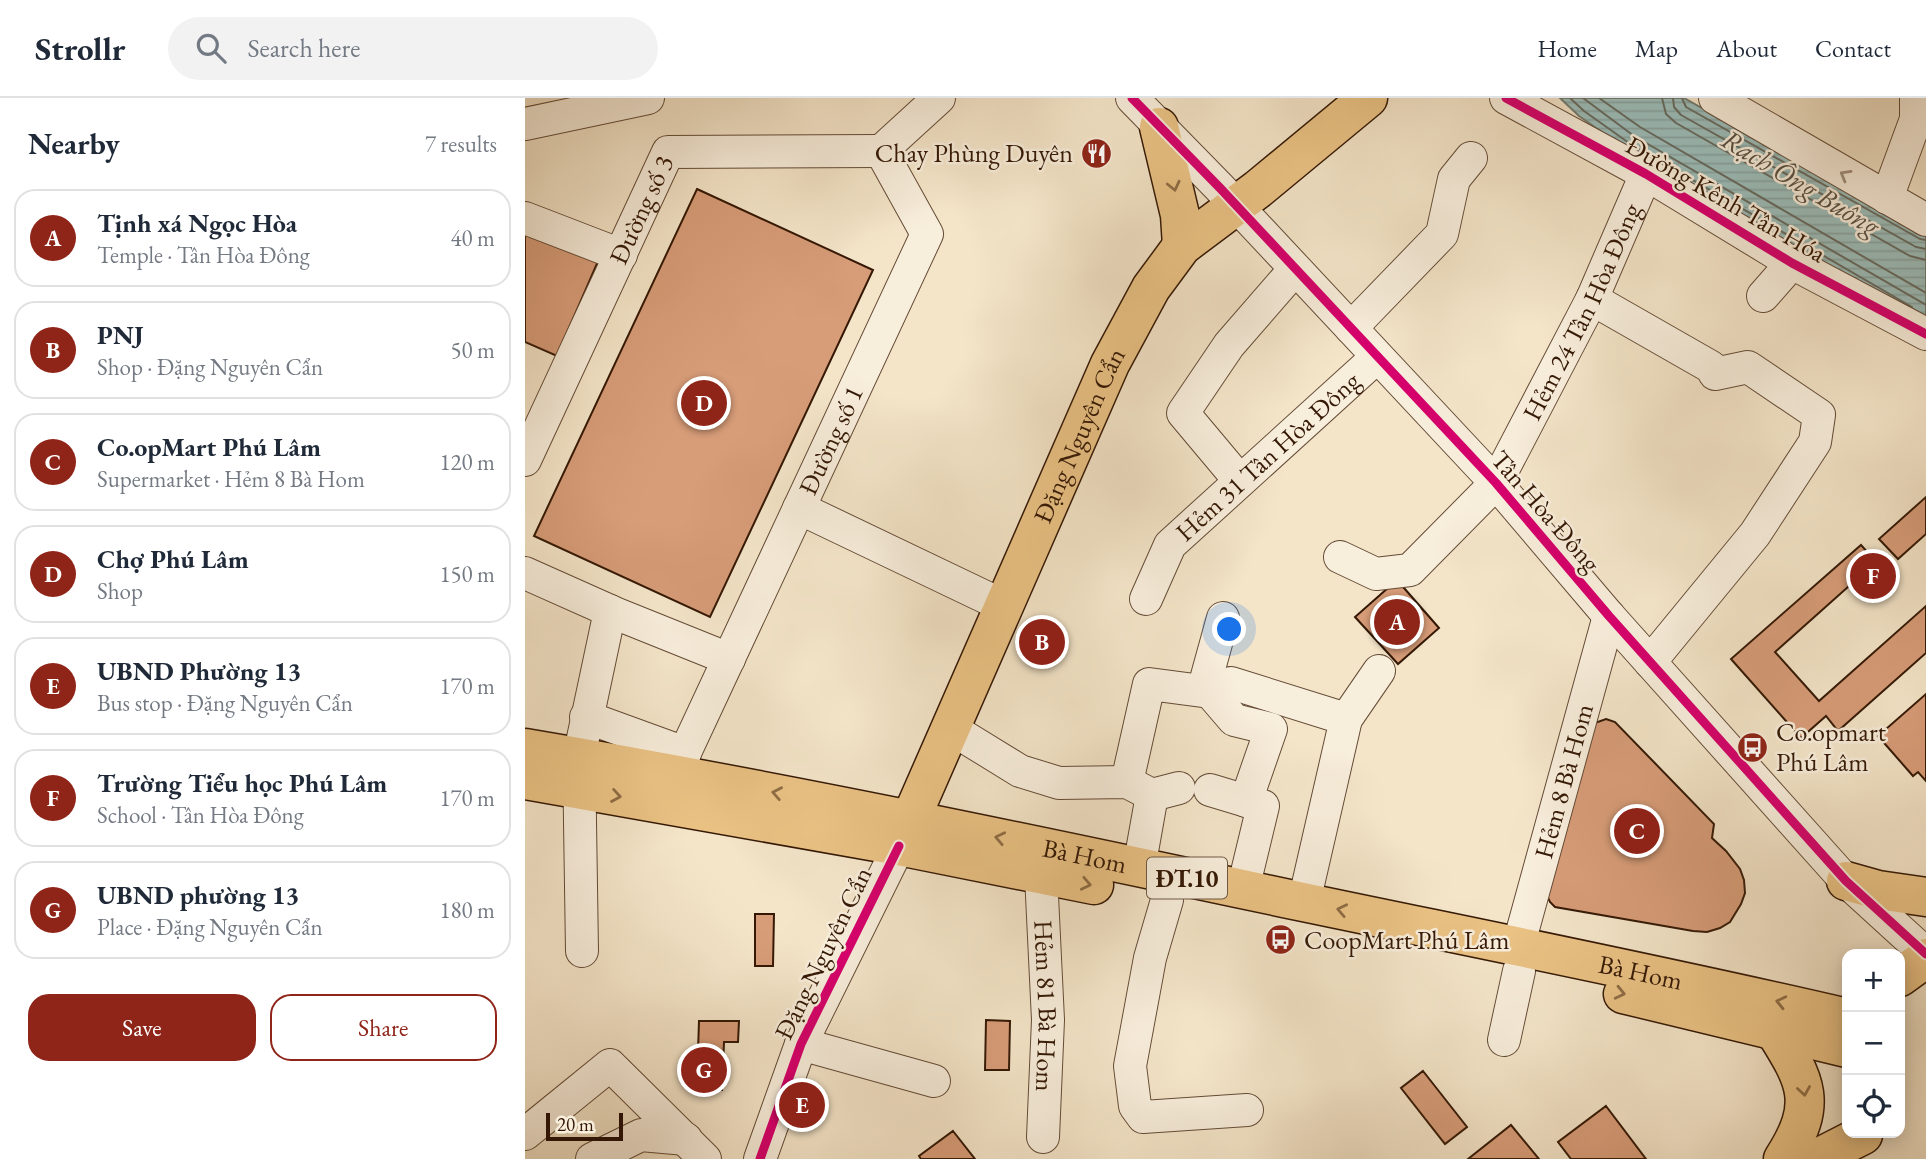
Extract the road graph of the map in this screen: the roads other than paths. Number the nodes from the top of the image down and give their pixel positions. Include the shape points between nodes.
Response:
1 (648, 98) edge
2 (939, 98) edge
3 (1132, 98) edge
4 (1368, 98) edge
5 (1506, 98) edge
6 (1715, 98) edge
7 (1916, 98) edge
8 (530, 115) edge
9 (1159, 127) junction
10 (881, 151) junction
11 (1471, 158) dead end
12 (1646, 174) junction
13 (1887, 198) junction
14 (1236, 206) junction
15 (525, 218) edge
16 (1926, 220) edge
17 (1182, 246) junction
18 (621, 255) junction
19 (1793, 263) junction
20 (1295, 269) junction
21 (1763, 296) dead end
22 (1592, 299) junction
23 (1352, 328) junction
24 (1926, 334) edge
25 (1377, 356) junction
26 (525, 460) edge
27 (1240, 481) junction
28 (1496, 483) junction
29 (799, 508) junction
30 (1341, 557) dead end
31 (525, 573) edge
32 (1146, 599) dead end
33 (1004, 606) junction
34 (610, 611) junction
35 (1609, 616) junction
36 (1223, 618) dead end
37 (729, 659) junction
38 (1650, 662) junction
39 (1379, 671) dead end
40 (1221, 688) junction
41 (586, 717) junction
42 (1346, 719) junction
43 (950, 728) junction
44 (525, 748) edge
45 (579, 773) junction
46 (676, 777) junction
47 (525, 780) edge
48 (1167, 789) junction
49 (1246, 801) junction
50 (904, 833) junction
51 (1139, 868) junction
52 (1041, 874) junction
53 (1846, 881) junction
54 (1243, 889) junction
55 (1926, 897) edge
56 (1167, 900) junction
57 (1304, 902) junction
58 (582, 951) dead end
59 (1926, 956) edge
60 (1519, 959) junction
61 (1905, 973) edge
62 (1842, 1017) edge
63 (1774, 1030) junction
64 (1504, 1040) dead end
65 (801, 1044) junction
66 (1842, 1047) edge
67 (934, 1081) dead end
68 (1247, 1110) dead end
69 (525, 1134) edge
70 (1043, 1137) dead end
71 (696, 1149) edge
72 (1869, 1149) edge
73 (592, 1159) edge
74 (760, 1159) edge
75 (1783, 1159) edge
76 (1816, 1159) edge

1 - 8 street
2 - 10 street
3 - 9 street, Tân Hòa Đông
4 - 14 main road, Đặng Nguyên Cẩn
5 - 12 street, Đường Kênh Tân Hóa
13 -> 6 street
7 - 13 street via 1916,119
9 - 14 street, Tân Hòa Đông
9 -> 17 main road via 1178,206
10 - 18 street, Đường số 3 via 668,152
10 - 29 street, Đường số 1 via 927,234
11 - 23 street via 1454,179 1442,234
12 - 19 street, Đường Kênh Tân Hóa
12 - 22 street, Hẻm 24 Tân Hòa Đông
13 - 16 street
14 - 17 main road, Đặng Nguyên Cẩn
14 - 20 street, Tân Hòa Đông
15 - 18 street
17 - 33 main road, Đặng Nguyên Cẩn via 1151,288 1110,364
18 - 26 street, Đường số 3
19 - 21 street
19 - 24 street, Đường Kênh Tân Hóa
20 - 23 street, Tân Hòa Đông
20 - 27 street via 1229,345 1183,413
22 - 28 street, Hẻm 24 Tân Hòa Đông
22 - 38 street via 1711,367 1715,374 1748,367 1819,415 1815,442 1755,534
23 - 25 street, Tân Hòa Đông
25 - 27 street, Hẻm 31 Tân Hòa Đông
25 - 28 street, Tân Hòa Đông
27 - 32 street, Hẻm 31 Tân Hòa Đông via 1170,545
28 - 30 street, Hẻm 24 Tân Hòa Đông via 1409,570 1377,574
28 - 35 street, Tân Hòa Đông
29 - 33 street
29 - 37 street, Đường số 1
31 - 34 street
33 - 43 main road, Đặng Nguyên Cẩn
34 - 37 street
34 - 41 street
35 - 38 street, Tân Hòa Đông
35 - 60 street, Hẻm 8 Bà Hom
36 - 40 street via 1207,676
37 - 46 street, Đường số 1
38 - 53 street, Tân Hòa Đông
39 - 42 street
40 - 42 street
40 - 48 street via 1149,684
40 - 49 street via 1234,720 1271,729
41 - 45 street
41 - 46 street
42 - 57 street
43 - 48 street via 1020,771 1059,783
43 - 50 main road, Đặng Nguyên Cẩn
44 - 45 main road, Bà Hom / ĐT.10
45 - 46 main road, Bà Hom / ĐT.10
45 - 47 main road, Bà Hom / ĐT.10
45 - 58 street
46 - 50 main road, Bà Hom / ĐT.10
48 - 49 street
48 - 51 street
49 - 54 street via 1263,806
51 -> 50 main road, Bà Hom / ĐT.10
50 - 52 main road, Bà Hom / ĐT.10
50 - 65 street, Đặng Nguyên Cẩn
51 - 54 main road, Bà Hom / ĐT.10
52 -> 56 main road, Bà Hom / ĐT.10
52 - 70 street, Hẻm 81 Bà Hom via 1048,1020
53 - 55 main road
53 - 59 street, Tân Hòa Đông
54 - 57 main road, Bà Hom / ĐT.10
56 - 60 main road, Bà Hom / ĐT.10
56 - 68 street via 1150,958 1130,1066 1135,1106 1143,1117
60 -> 57 main road, Bà Hom / ĐT.10
59 - 61 main road
62 -> 60 main road, Bà Hom / ĐT.10 via 1623,967
60 -> 63 main road, Bà Hom / ĐT.10 via 1594,987
60 - 64 street, Hẻm 8 Bà Hom
63 - 66 main road, Bà Hom / ĐT.10
63 -> 75 main road via 1797,1067 1806,1103
65 - 67 street
65 - 74 street, Đặng Nguyên Cẩn
69 - 71 street via 610,1065
71 - 73 street via 641,1135
72 - 76 main road

